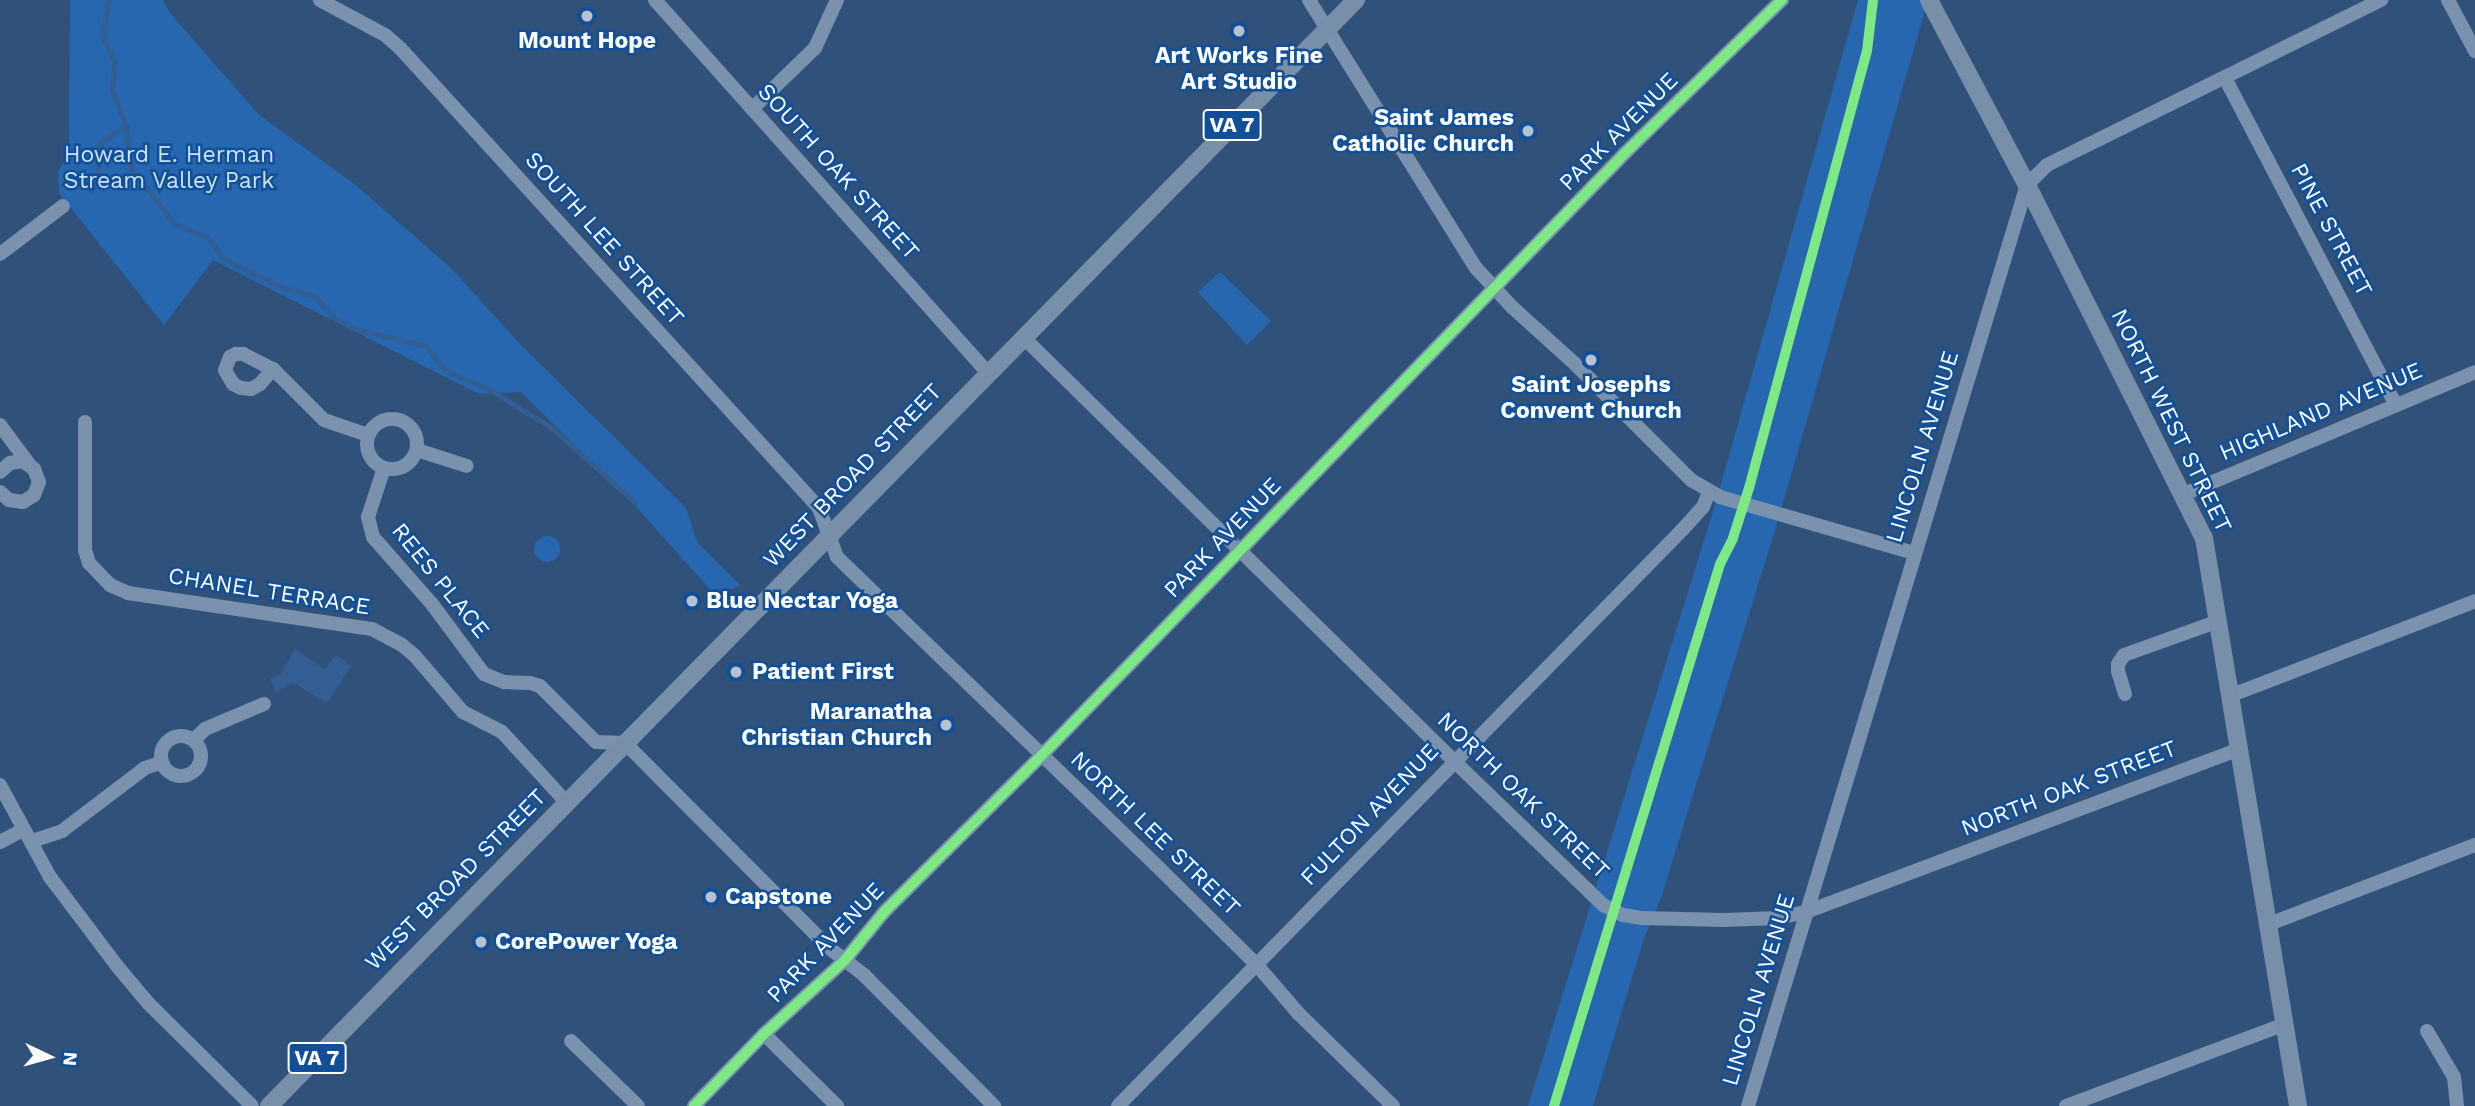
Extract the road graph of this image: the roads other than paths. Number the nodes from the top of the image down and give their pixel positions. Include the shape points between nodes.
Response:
1 (320, 0) edge
2 (655, 0) edge
3 (837, 0) edge
4 (1310, 0) edge
5 (1356, 0) edge
6 (1782, 0) edge
7 (1929, 0) edge
8 (2381, 0) edge
9 (2448, 0) edge
10 (1328, 28) junction
11 (2475, 51) edge
12 (2225, 78) junction
13 (752, 109) junction
14 (2027, 185) junction
15 (63, 206) dead end
16 (0, 254) edge
17 (1495, 290) junction
18 (1023, 337) junction
19 (273, 369) dead end
20 (2475, 372) edge
21 (988, 373) junction
22 (2396, 405) junction
23 (85, 422) dead end
24 (0, 425) edge
25 (368, 435) junction
26 (417, 450) junction
27 (29, 464) junction
28 (467, 466) dead end
29 (384, 468) junction
30 (0, 472) edge
31 (0, 492) edge
32 (1709, 492) junction
33 (2184, 494) junction
34 (829, 535) junction
35 (1240, 551) junction
36 (1914, 553) junction
37 (2475, 601) edge
38 (2219, 621) junction
39 (2125, 694) dead end
40 (2232, 695) junction
41 (264, 704) dead end
42 (194, 740) junction
43 (625, 743) junction
44 (2240, 749) junction
45 (1042, 755) junction
46 (1454, 761) junction
47 (162, 762) junction
48 (0, 785) edge
49 (567, 803) junction
50 (28, 835) junction
51 (0, 842) edge
52 (2475, 845) edge
53 (1806, 912) junction
54 (2269, 924) junction
55 (845, 960) junction
56 (1256, 964) junction
57 (2286, 1024) junction
58 (2427, 1031) dead end
59 (764, 1034) junction
60 (571, 1041) dead end
61 (252, 1106) edge
62 (269, 1106) edge
63 (638, 1106) edge
64 (694, 1106) edge
65 (837, 1106) edge
66 (994, 1106) edge
67 (1118, 1106) edge
68 (1393, 1106) edge
69 (1748, 1106) edge
70 (2066, 1106) edge
71 (2298, 1106) edge
72 (2457, 1106) edge

1 - 34 street, SOUTH LEE STREET via 384,34 400,48 819,508
2 - 13 street, SOUTH OAK STREET
3 - 13 street via 815,48
4 - 10 street
5 - 10 main road, WEST BROAD STREET / VA 7
6 - 17 street, PARK AVENUE via 1626,152
7 - 14 main road, NORTH WEST STREET
8 - 12 street
9 - 11 street
10 - 17 street via 1476,268
10 - 18 main road, WEST BROAD STREET / VA 7
12 - 14 street via 2047,165
12 - 22 street, PINE STREET
13 - 21 street, SOUTH OAK STREET
14 - 33 main road, NORTH WEST STREET
14 - 36 street, LINCOLN AVENUE
15 - 16 street
17 - 32 street via 1691,480
17 - 35 street, PARK AVENUE
18 - 21 main road, WEST BROAD STREET / VA 7
18 - 35 street, NORTH OAK STREET
19 - 25 street via 324,420
20 - 22 street, HIGHLAND AVENUE
21 - 34 main road, WEST BROAD STREET / VA 7
22 - 33 street, HIGHLAND AVENUE
23 - 49 street, CHANEL TERRACE via 85,550 89,563 110,585 128,593 382,633 415,656 463,712 502,732
24 - 27 street
25 - 26 street via 382,420 399,420 413,430
25 - 29 street via 370,456
26 - 28 street
26 - 29 street via 406,466
27 - 30 street via 10,463
27 - 31 street via 38,475 34,495 16,502
29 - 43 street, REES PLACE via 368,517 373,537 432,604 484,674 503,682 530,682 596,742
32 - 36 street
32 - 46 street, FULTON AVENUE via 1703,507 1683,529
33 - 38 main road, NORTH WEST STREET via 2206,544
34 - 43 main road, WEST BROAD STREET / VA 7
34 - 45 street, NORTH LEE STREET via 837,557
35 - 45 street, PARK AVENUE
35 - 46 street, NORTH OAK STREET
36 - 53 street, LINCOLN AVENUE
37 - 40 street
38 - 39 street via 2124,655 2118,671
38 - 40 main road, NORTH WEST STREET
40 - 44 main road, NORTH WEST STREET
41 - 42 street via 205,729
42 - 47 street via 172,738 162,751
42 - 47 street via 201,755 194,772 180,777 167,772
43 - 49 main road, WEST BROAD STREET / VA 7
43 - 55 street
44 - 53 street, NORTH OAK STREET
44 - 54 main road, NORTH WEST STREET
45 - 55 street, PARK AVENUE via 885,911
45 - 56 street, NORTH LEE STREET
46 - 53 street, NORTH OAK STREET via 1614,912 1687,920 1762,919
46 - 56 street, FULTON AVENUE
47 - 50 street via 145,768 62,831
48 - 50 street
49 - 62 main road, WEST BROAD STREET / VA 7
50 - 51 street
50 - 61 street via 50,877 132,985
52 - 54 street
53 - 69 street, LINCOLN AVENUE
54 - 57 main road, NORTH WEST STREET
55 - 59 street, PARK AVENUE
55 - 66 street
56 - 67 street, FULTON AVENUE
56 - 68 street, NORTH LEE STREET via 1298,1013
57 - 70 street
57 - 71 main road, NORTH WEST STREET
58 - 72 street via 2454,1077
59 - 64 street, PARK AVENUE
59 - 65 street
60 - 63 street

